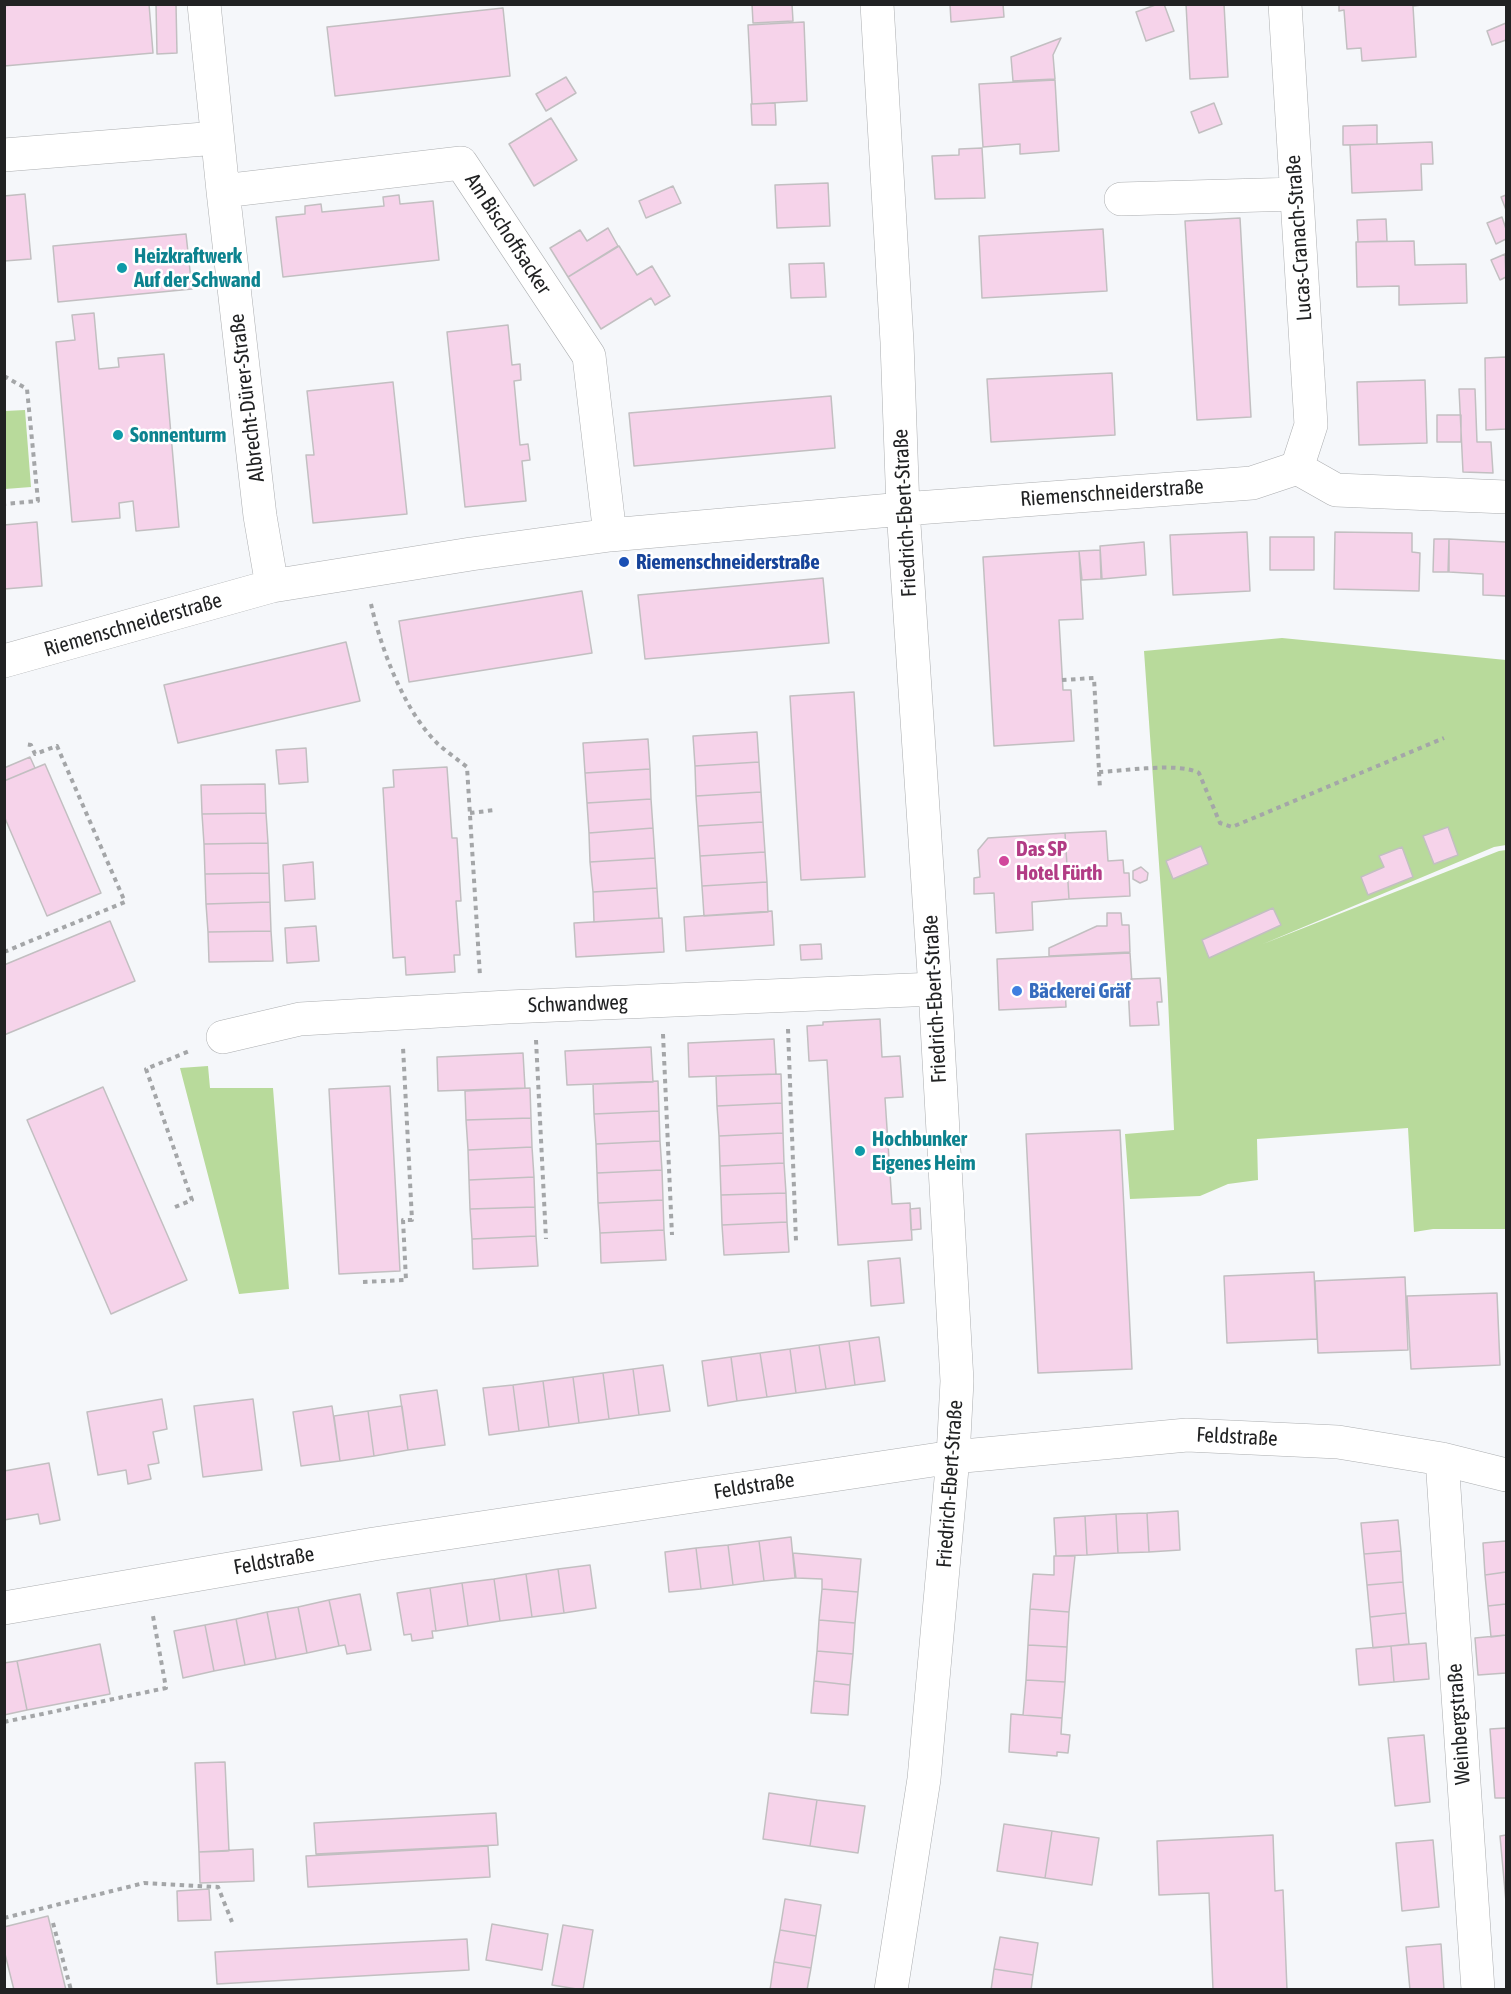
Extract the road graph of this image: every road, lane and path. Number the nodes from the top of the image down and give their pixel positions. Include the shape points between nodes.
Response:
1 (204, 4) edge
2 (878, 4) edge
3 (1285, 4) edge
4 (217, 138) junction
5 (4, 154) edge
6 (223, 192) junction
7 (1297, 194) junction
8 (1121, 199) dead end
9 (4, 376) edge
10 (1297, 468) junction
11 (1506, 497) edge
12 (4, 504) edge
13 (903, 509) junction
14 (610, 535) junction
15 (364, 571) junction
16 (272, 586) junction
17 (4, 661) edge
18 (1062, 680) dead end
19 (1444, 738) dead end
20 (25, 744) dead end
21 (1099, 772) junction
22 (1100, 789) dead end
23 (495, 810) dead end
24 (470, 813) junction
25 (4, 952) edge
26 (935, 989) junction
27 (787, 995) junction
28 (661, 1000) junction
29 (534, 1006) junction
30 (482, 1008) junction
31 (402, 1013) junction
32 (223, 1037) joint
33 (175, 1207) dead end
34 (672, 1235) dead end
35 (546, 1239) dead end
36 (796, 1241) dead end
37 (363, 1282) dead end
38 (953, 1456) junction
39 (1442, 1459) junction
40 (1506, 1475) edge
41 (147, 1583) junction
42 (4, 1608) edge
43 (4, 1722) edge
44 (4, 1918) edge
45 (232, 1922) dead end
46 (53, 1923) dead end
47 (71, 1989) edge
48 (891, 1989) edge
49 (1478, 1989) edge

1 - 4 street, Albrecht-Dürer-Straße
2 - 13 street, Friedrich-Ebert-Straße
3 - 7 street, Lucas-Cranach-Straße
4 - 5 street
4 - 6 street, Albrecht-Dürer-Straße
6 - 14 street, Am Bischoffsacker via 461,163 589,356
6 - 16 street, Albrecht-Dürer-Straße via 260,516
7 - 8 street
7 - 10 street, Lucas-Cranach-Straße via 1311,425
9 - 12 path via 27,389 38,501
10 - 11 street via 1336,490
10 - 13 street, Riemenschneiderstraße via 1252,483
13 - 14 street, Riemenschneiderstraße
13 - 26 street, Friedrich-Ebert-Straße
14 - 15 street, Riemenschneiderstraße
15 - 16 street, Riemenschneiderstraße
15 - 24 path via 377,634 416,718 438,744 467,767
16 - 17 street, Riemenschneiderstraße
18 - 21 path via 1094,678
19 - 21 path via 1232,827 1220,823 1199,773 1193,770
20 - 25 path via 31,745 34,754 57,746 125,902
21 - 22 path
23 - 24 path
24 - 30 path
26 - 27 street, Schwandweg
26 - 38 street, Friedrich-Ebert-Straße via 957,1381
27 - 28 street, Schwandweg
27 - 36 path
28 - 29 street, Schwandweg
28 - 34 path
29 - 30 street, Schwandweg
29 - 35 path
30 - 31 street, Schwandweg
31 - 32 street, Schwandweg via 300,1019
31 - 37 path via 411,1220 403,1220 406,1280
32 - 33 path via 146,1069 192,1200
38 - 39 street, Feldstraße via 1188,1435 1338,1442
38 - 41 street, Feldstraße via 374,1544
38 - 48 street, Friedrich-Ebert-Straße via 924,1779
39 - 40 street, Feldstraße
39 - 49 street, Weinbergstraße
41 - 42 street, Feldstraße
41 - 43 path via 166,1688
44 - 45 path via 144,1883 218,1887
46 - 47 path

